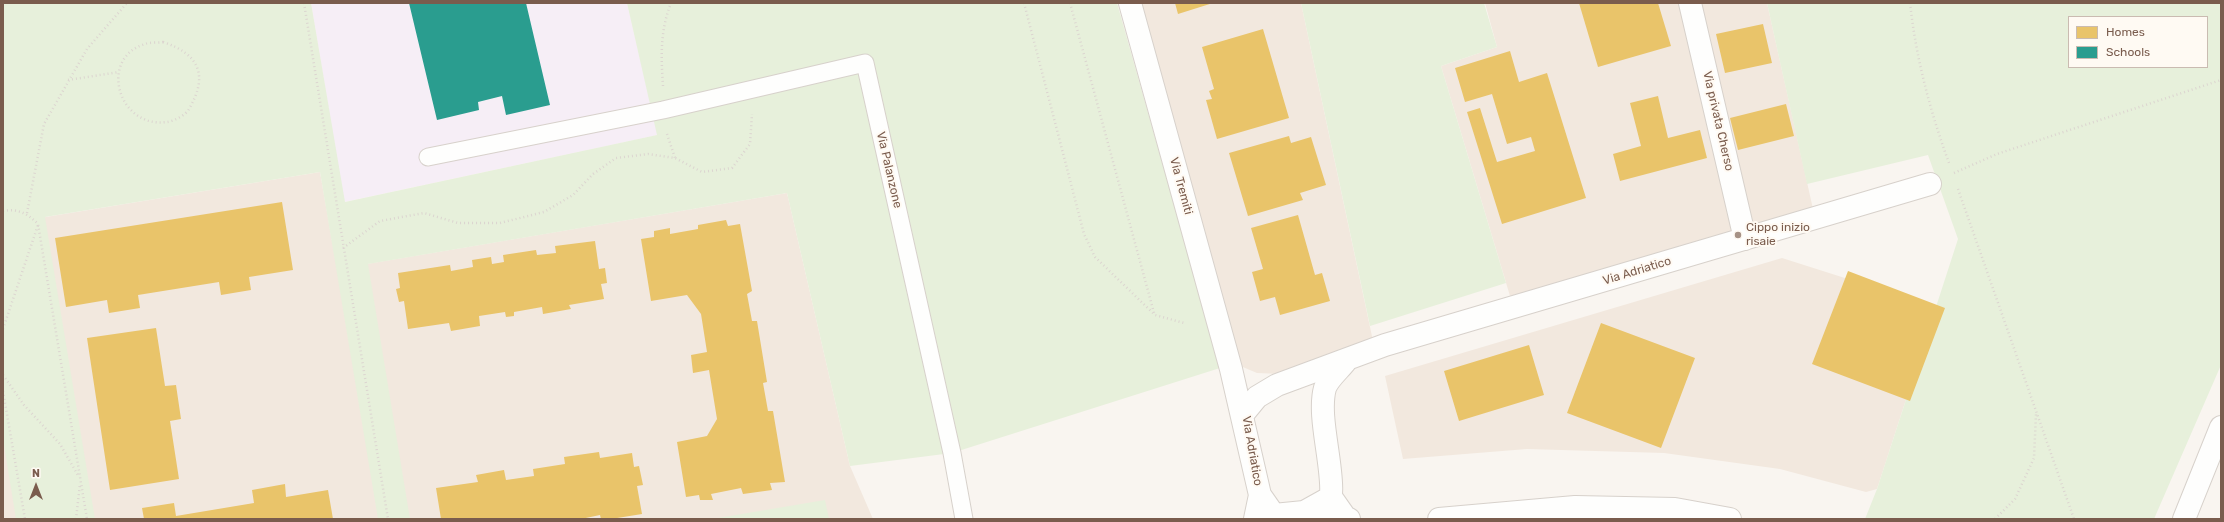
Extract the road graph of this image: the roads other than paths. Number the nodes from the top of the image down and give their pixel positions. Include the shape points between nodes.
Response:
1 (1130, 3) edge
2 (1690, 3) edge
3 (428, 157) dead end
4 (1930, 184) dead end
5 (1745, 239) junction
6 (1346, 361) junction
7 (1231, 369) junction
8 (1277, 385) junction
9 (1322, 404) junction
10 (1243, 414) junction
11 (2221, 427) edge
12 (1260, 495) junction
13 (1332, 497) junction
14 (964, 519) edge
15 (1255, 519) edge
16 (1324, 519) edge
17 (1349, 519) edge
18 (1439, 519) edge
19 (1730, 519) edge
20 (2184, 519) edge

1 - 7 street, Via Tremiti
2 - 5 street, Via privata Cherso
3 - 14 lane, Via Palanzone via 657,111 865,63
4 - 5 street, Via Adriatico
5 - 6 street, Via Adriatico via 1385,346
6 - 8 street, Via Adriatico
6 - 9 street via 1326,386
7 - 8 street via 1254,381
7 - 10 street, Via Tremiti
8 - 9 street via 1313,388
8 - 10 street, Via Adriatico via 1257,397
9 - 13 street
10 - 12 street, Via Adriatico
11 - 20 street
12 - 13 street, Via Adriatico via 1274,515 1304,512
12 - 15 street
13 - 16 street
13 - 17 street
18 - 19 street via 1575,507 1675,509

